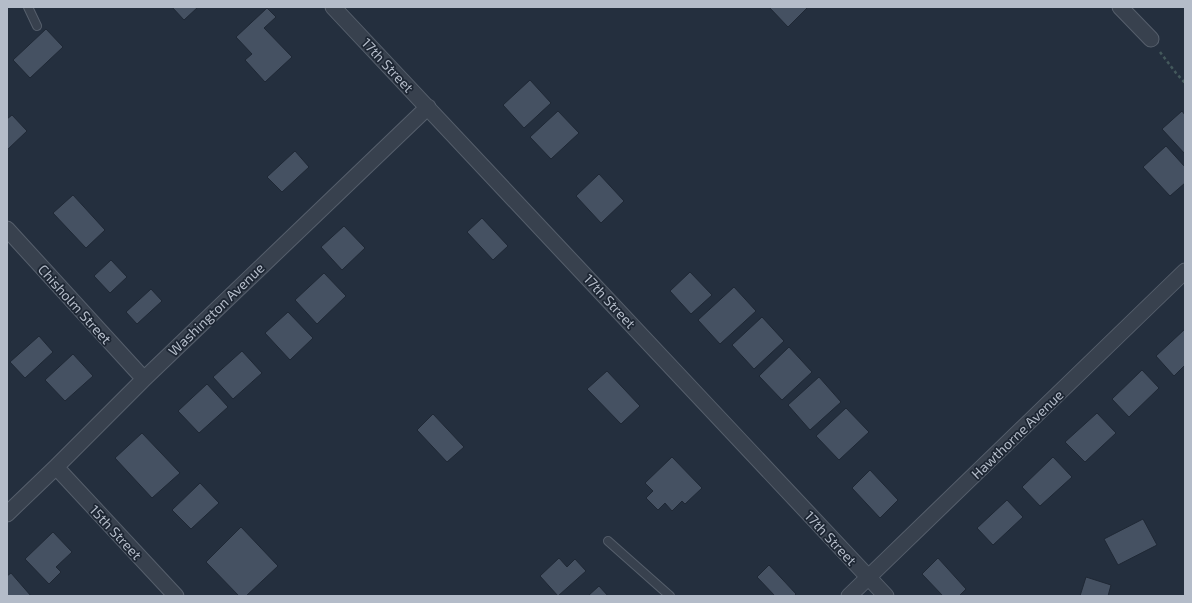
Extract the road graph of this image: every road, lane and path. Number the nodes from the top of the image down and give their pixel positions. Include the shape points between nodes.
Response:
1 (28, 7) edge
2 (333, 7) edge
3 (1120, 7) edge
4 (37, 26) dead end
5 (1151, 39) joint
6 (1185, 83) edge
7 (428, 107) junction
8 (7, 229) edge
9 (1185, 271) edge
10 (144, 379) junction
11 (56, 467) junction
12 (7, 514) edge
13 (608, 541) dead end
14 (869, 577) junction
15 (176, 596) edge
16 (670, 596) edge
17 (849, 596) edge
18 (886, 596) edge

1 - 4 lane
2 - 7 street, 17th Street
3 - 5 street
5 - 6 path
7 - 10 street, Washington Avenue
7 - 14 street, 17th Street
8 - 10 street, Chisholm Street
9 - 14 street, Hawthorne Avenue
10 - 11 street, Washington Avenue
11 - 12 street, Washington Avenue
11 - 15 street, 15th Street
13 - 16 lane
14 - 17 street, Hawthorne Avenue
14 - 18 street, 17th Street

